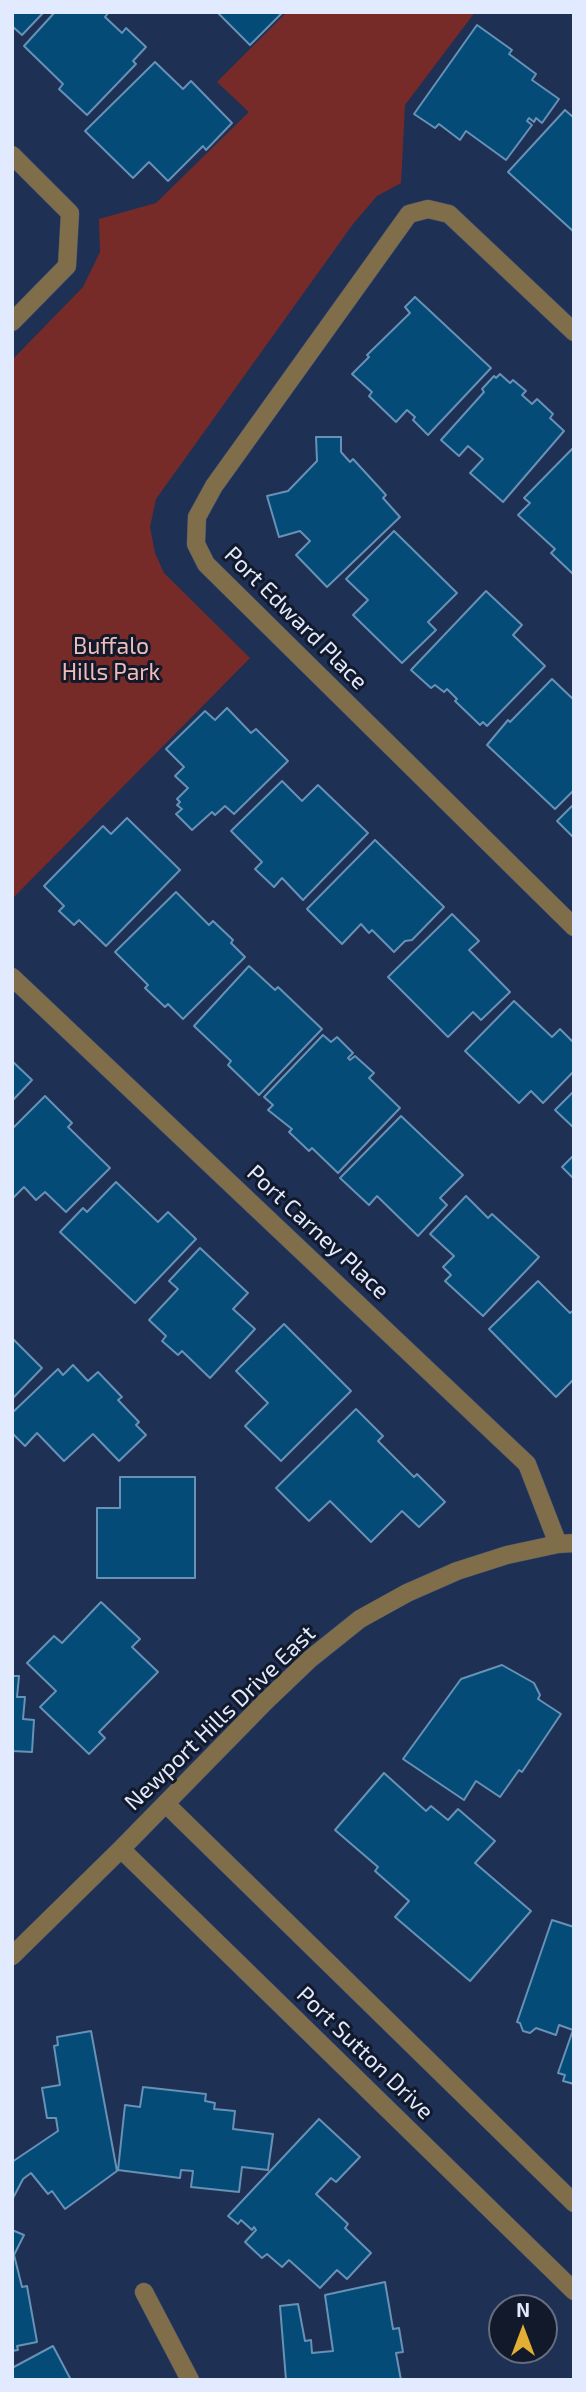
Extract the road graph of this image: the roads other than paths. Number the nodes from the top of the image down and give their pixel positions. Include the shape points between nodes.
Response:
1 (12, 156) edge
2 (12, 322) edge
3 (574, 332) edge
4 (574, 927) edge
5 (12, 976) edge
6 (566, 1544) edge
7 (166, 1804) junction
8 (121, 1849) junction
9 (12, 1956) edge
10 (574, 2203) edge
11 (574, 2291) edge
12 (144, 2292) dead end
13 (190, 2380) edge

1 - 2 street via 70,213 67,266
3 - 4 street, Port Edward Place via 449,214 428,209 409,214 214,486 197,517 196,544 205,564
5 - 6 street, Port Carney Place via 527,1464
6 - 7 street, Newport Hills Drive East via 507,1555 457,1571 360,1619 310,1659
7 - 8 street, Newport Hills Drive East
7 - 10 street, Port Sutton Drive
8 - 9 street, Newport Hills Drive East
8 - 11 street, Port Sutton Drive
12 - 13 street

